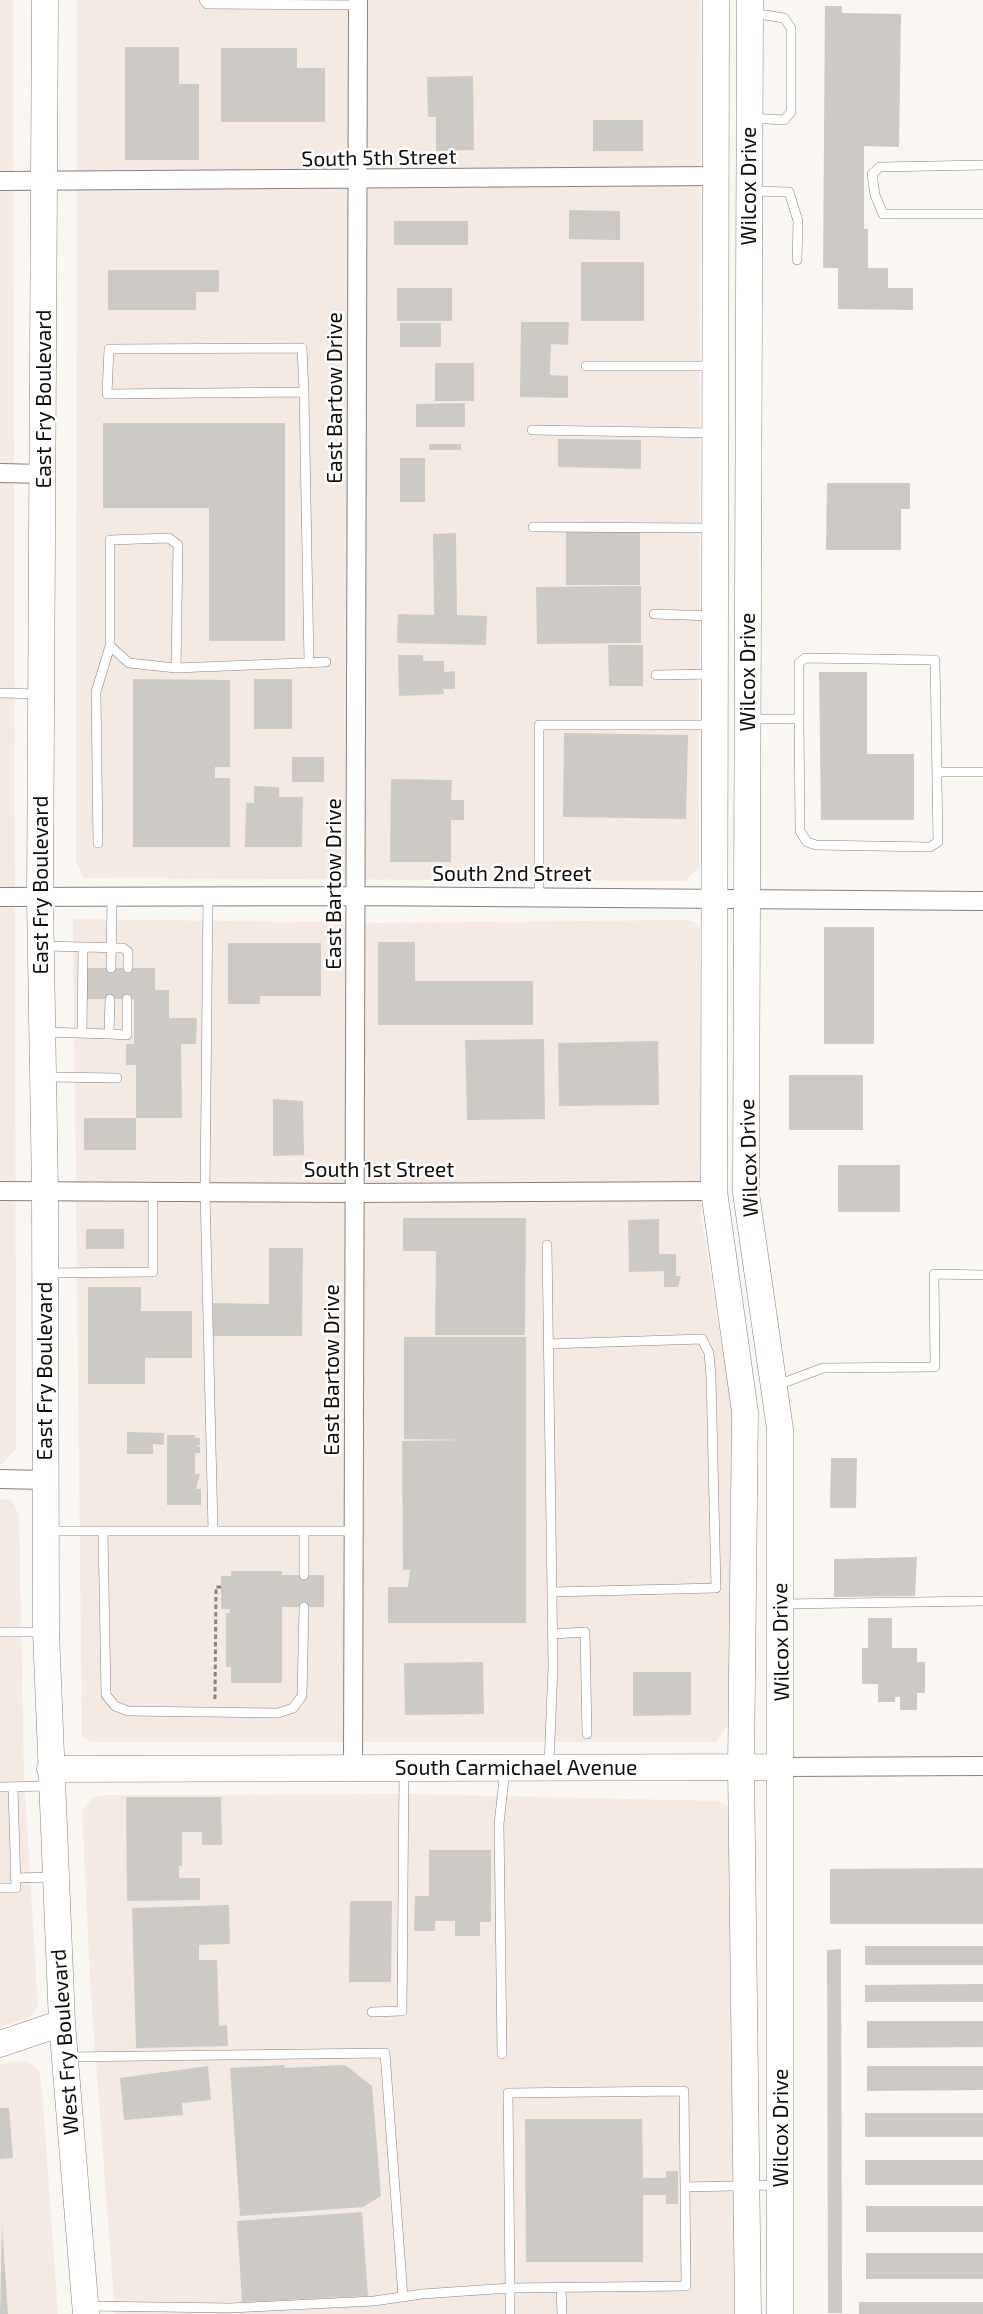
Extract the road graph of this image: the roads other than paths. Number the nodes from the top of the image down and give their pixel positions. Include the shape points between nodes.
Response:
1 (45, 0) edge
2 (204, 0) edge
3 (716, 0) edge
4 (358, 2) edge
5 (750, 6) edge
6 (749, 118) junction
7 (983, 165) edge
8 (716, 176) junction
9 (0, 181) edge
10 (358, 181) junction
11 (44, 182) junction
12 (748, 191) junction
13 (983, 214) edge
14 (797, 260) dead end
15 (586, 366) dead end
16 (716, 366) junction
17 (304, 392) junction
18 (532, 430) dead end
19 (715, 433) junction
20 (0, 473) edge
21 (44, 474) junction
22 (532, 526) dead end
23 (715, 528) junction
24 (654, 614) dead end
25 (715, 616) junction
26 (110, 646) junction
27 (326, 662) dead end
28 (309, 663) junction
29 (176, 668) junction
30 (715, 674) junction
31 (656, 675) dead end
32 (0, 693) edge
33 (42, 694) junction
34 (748, 719) junction
35 (800, 719) junction
36 (715, 725) junction
37 (937, 772) junction
38 (983, 772) edge
39 (98, 843) dead end
40 (208, 896) junction
41 (357, 896) junction
42 (0, 897) edge
43 (40, 897) junction
44 (112, 897) junction
45 (539, 897) junction
46 (715, 898) junction
47 (748, 899) junction
48 (983, 901) edge
49 (41, 946) junction
50 (84, 947) junction
51 (112, 947) junction
52 (111, 968) dead end
53 (128, 968) dead end
54 (110, 999) dead end
55 (127, 999) dead end
56 (42, 1032) junction
57 (82, 1033) junction
58 (109, 1034) junction
59 (43, 1077) junction
60 (117, 1078) dead end
61 (0, 1191) edge
62 (45, 1191) junction
63 (714, 1191) junction
64 (153, 1192) junction
65 (205, 1192) junction
66 (355, 1193) junction
67 (547, 1245) dead end
68 (45, 1273) junction
69 (983, 1275) edge
70 (548, 1344) junction
71 (775, 1386) junction
72 (0, 1479) edge
73 (45, 1480) junction
74 (45, 1531) junction
75 (104, 1531) junction
76 (213, 1532) junction
77 (304, 1532) junction
78 (354, 1532) junction
79 (304, 1575) dead end
80 (552, 1592) junction
81 (983, 1601) edge
82 (780, 1604) junction
83 (304, 1607) dead end
84 (0, 1632) edge
85 (45, 1632) junction
86 (553, 1634) junction
87 (587, 1734) dead end
88 (983, 1766) edge
89 (548, 1767) junction
90 (741, 1767) junction
91 (782, 1767) junction
92 (353, 1768) junction
93 (404, 1768) junction
94 (505, 1768) junction
95 (50, 1778) junction
96 (0, 1787) edge
97 (13, 1787) junction
98 (55, 1877) junction
99 (15, 1878) junction
100 (0, 1888) edge
101 (372, 2012) dead end
102 (62, 2023) junction
103 (0, 2043) edge
104 (502, 2054) dead end
105 (65, 2057) junction
106 (781, 2185) junction
107 (747, 2186) junction
108 (685, 2187) junction
109 (510, 2288) junction
110 (561, 2288) junction
111 (403, 2297) junction
112 (85, 2310) edge
113 (510, 2314) edge
114 (562, 2314) edge
115 (748, 2314) edge
116 (780, 2314) edge

1 - 11 street, East Fry Boulevard
2 - 4 lane via 207,4
3 - 8 street, Wilcox Drive
4 - 10 street, East Bartow Drive
5 - 6 street, Wilcox Drive
5 - 6 lane via 784,18 791,28 792,112 784,120
6 - 12 street, Wilcox Drive
7 - 13 lane via 880,167 872,174 883,214
8 - 10 street, South 5th Street
8 - 16 street, Wilcox Drive
9 - 11 street, South 5th Street
10 - 11 street, South 5th Street
10 - 41 street, East Bartow Drive
11 - 21 street, East Fry Boulevard
12 - 14 lane via 789,192 798,221
12 - 34 street, Wilcox Drive
15 - 16 lane
16 - 19 street, Wilcox Drive
17 - 17 lane via 107,394 109,349 302,348
17 - 28 lane
18 - 19 lane
19 - 23 street, Wilcox Drive
20 - 21 street
21 - 33 street, East Fry Boulevard
22 - 23 lane
23 - 25 street, Wilcox Drive
24 - 25 lane
25 - 30 street, Wilcox Drive
26 - 29 lane via 129,663
26 - 29 lane via 110,540 169,538 178,545
26 - 39 lane via 96,692
27 - 28 lane
28 - 29 lane
30 - 31 lane
30 - 36 street, Wilcox Drive
32 - 33 lane
33 - 43 street, East Fry Boulevard
34 - 35 lane
34 - 47 street, Wilcox Drive
35 - 37 lane via 799,663 805,658 935,660
35 - 37 lane via 800,831 807,842 930,847 938,842
36 - 45 lane via 539,725
36 - 46 street, Wilcox Drive
37 - 38 lane
40 - 41 street, South 2nd Street
40 - 44 street, South 2nd Street
40 - 65 lane
41 - 45 street, South 2nd Street
41 - 66 street, East Bartow Drive
42 - 43 street, South 2nd Street
43 - 44 street, South 2nd Street
43 - 49 street, East Fry Boulevard
44 - 51 lane
45 - 46 street, South 2nd Street
46 - 47 street, South 2nd Street
46 - 63 street, Wilcox Drive
47 - 48 street, South 2nd Street
47 - 71 street, Wilcox Drive via 746,1193
49 - 50 lane
49 - 56 street, East Fry Boulevard
50 - 51 lane
50 - 57 lane
51 - 52 lane
51 - 53 lane via 128,952
54 - 58 lane
55 - 58 lane via 127,1035
56 - 57 lane
56 - 59 street, East Fry Boulevard
57 - 58 lane
59 - 60 lane
59 - 62 street, East Fry Boulevard
61 - 62 street, South 1st Street
62 - 64 street, South 1st Street
62 - 68 street, East Fry Boulevard
63 - 66 street, South 1st Street
63 - 90 street, Wilcox Drive via 745,1412
64 - 65 street, South 1st Street
64 - 68 lane via 153,1272
65 - 66 street, South 1st Street
65 - 76 lane
66 - 78 street, East Bartow Drive
67 - 70 lane
68 - 73 street, East Fry Boulevard
69 - 71 lane via 934,1274 935,1367 823,1368
70 - 80 lane
70 - 80 lane via 702,1339 709,1353 711,1377 716,1588
71 - 82 street, Wilcox Drive via 780,1429
72 - 73 street
73 - 74 street, East Fry Boulevard
74 - 75 lane
74 - 85 street, East Fry Boulevard
75 - 76 lane
75 - 83 lane via 106,1695 115,1706 128,1711 278,1713 293,1708 302,1696
76 - 77 lane
77 - 78 lane
77 - 79 lane
78 - 92 street, East Bartow Drive
80 - 86 lane
81 - 82 lane
82 - 91 street, Wilcox Drive
84 - 85 lane
85 - 95 street, East Fry Boulevard
86 - 87 lane via 585,1632
86 - 89 lane
88 - 91 street, South Carmichael Avenue
89 - 90 street, South Carmichael Avenue
89 - 94 street, South Carmichael Avenue
90 - 91 street, South Carmichael Avenue
90 - 107 street, Wilcox Drive
91 - 106 street, Wilcox Drive
92 - 93 street, South Carmichael Avenue
92 - 95 street, South Carmichael Avenue
93 - 94 street, South Carmichael Avenue
93 - 101 lane via 402,2011
94 - 104 lane via 499,1824
95 - 97 lane
95 - 98 street, West Fry Boulevard
96 - 97 lane
97 - 99 lane
98 - 99 lane
98 - 102 street, West Fry Boulevard
99 - 100 lane via 16,1887
102 - 103 street
102 - 105 street, West Fry Boulevard
105 - 111 lane via 385,2053
105 - 112 street, West Fry Boulevard
106 - 107 lane
106 - 116 street, Wilcox Drive
107 - 108 lane
107 - 115 street, Wilcox Drive
108 - 109 lane via 684,2091 508,2093
108 - 110 lane via 686,2286
109 - 110 lane
109 - 111 lane
109 - 113 lane
110 - 114 lane
111 - 112 lane via 230,2308

